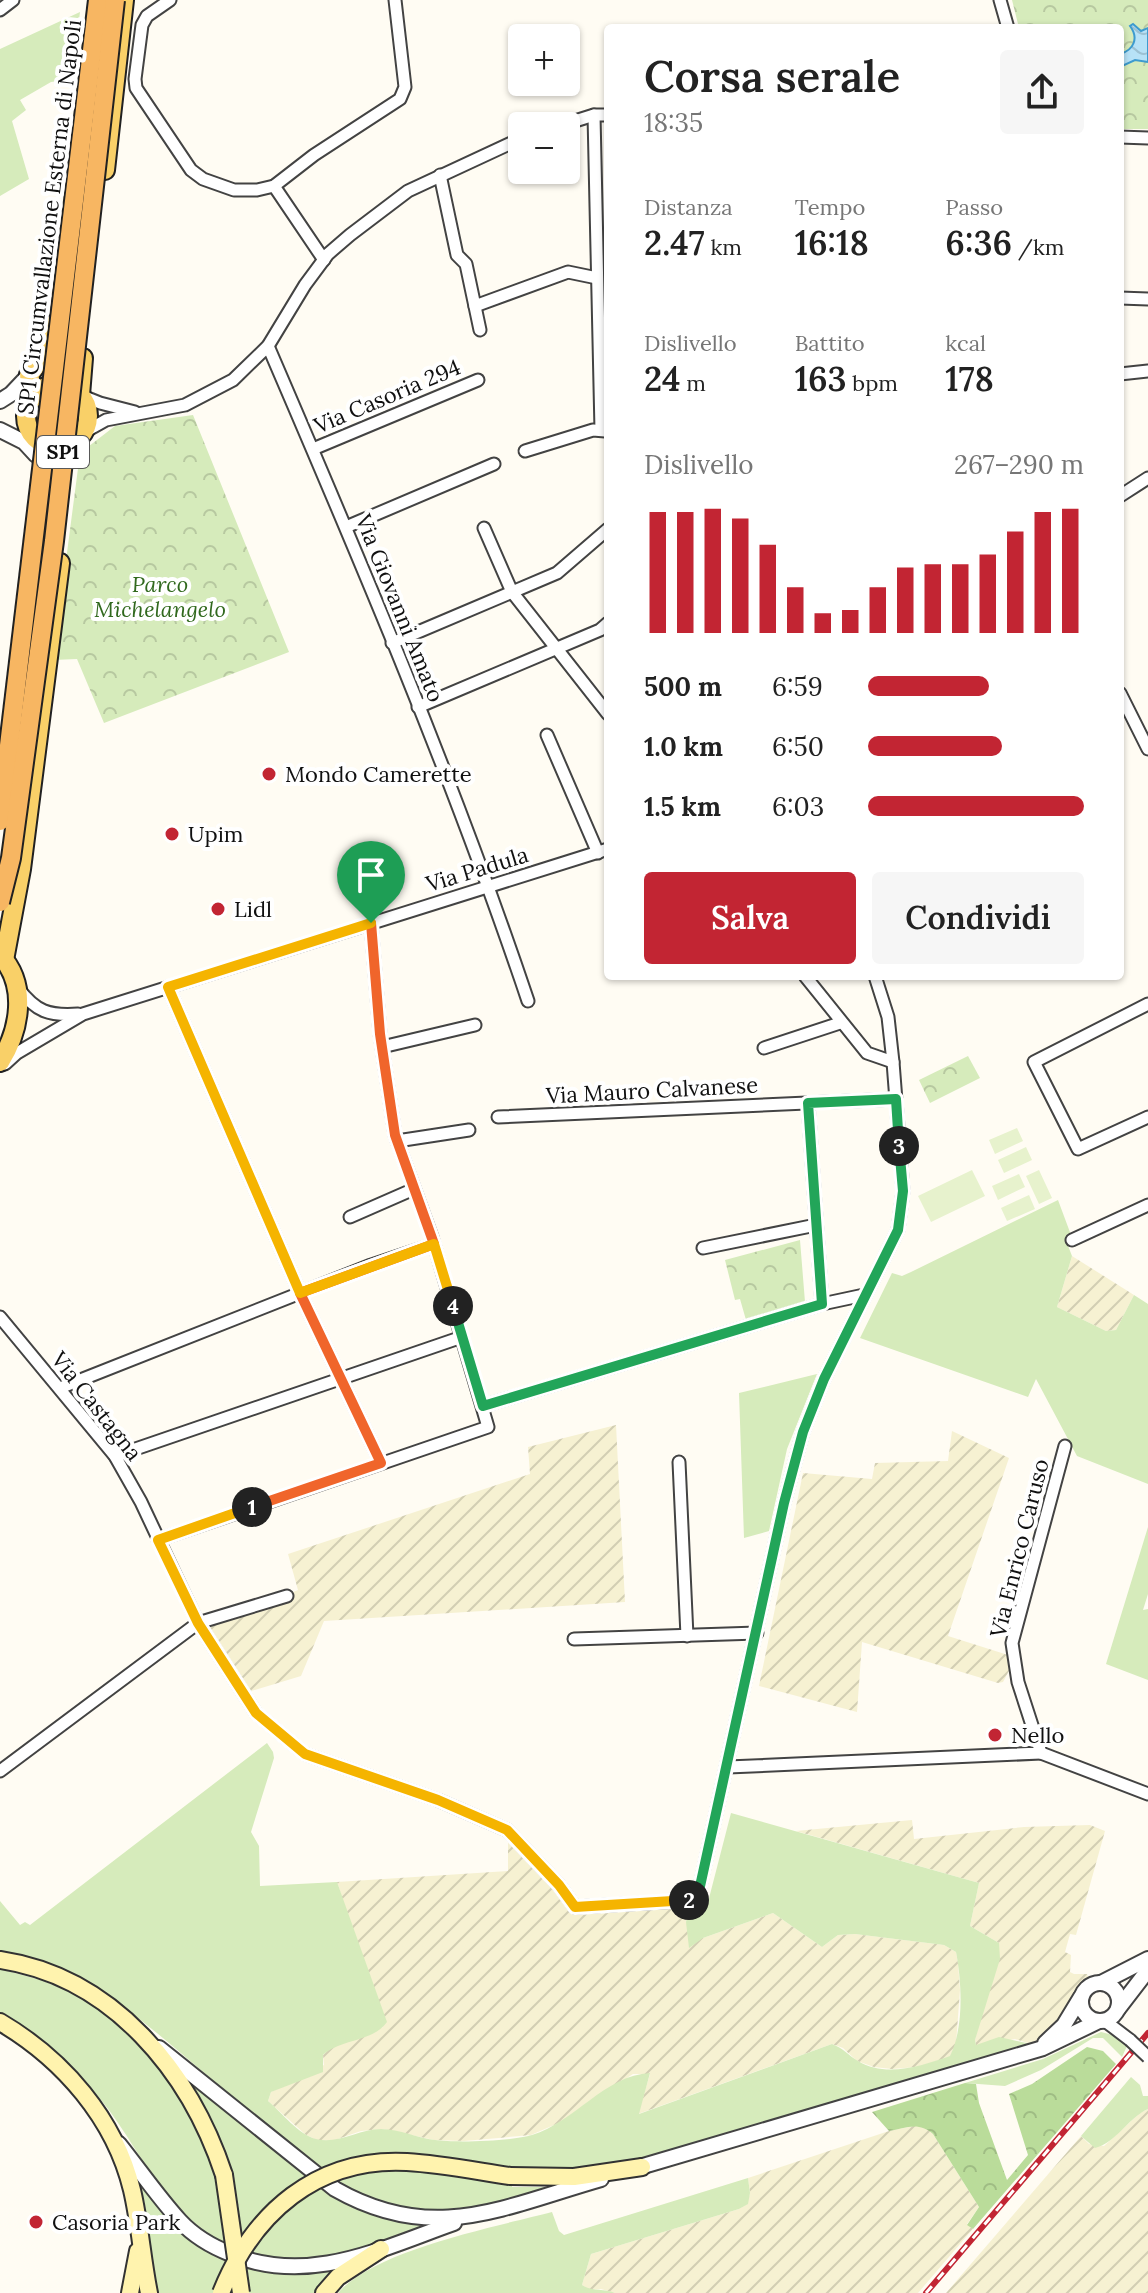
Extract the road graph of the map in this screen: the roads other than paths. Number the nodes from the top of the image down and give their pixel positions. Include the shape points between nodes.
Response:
1 (13, 0) edge
2 (90, 0) edge
3 (98, 0) edge
4 (115, 0) edge
5 (124, 0) edge
6 (170, 0) edge
7 (395, 0) edge
8 (1000, 0) edge
9 (0, 10) edge
10 (1007, 24) edge
11 (594, 115) junction
12 (604, 115) edge
13 (580, 119) edge
14 (1124, 137) edge
15 (1148, 138) edge
16 (508, 144) edge
17 (440, 175) junction
18 (274, 186) junction
19 (324, 260) junction
20 (597, 278) junction
21 (1124, 298) edge
22 (1148, 299) edge
23 (475, 306) junction
24 (480, 330) dead end
25 (268, 346) junction
26 (1148, 371) edge
27 (1124, 374) edge
28 (29, 375) junction
29 (478, 380) dead end
30 (80, 395) junction
31 (5, 398) edge
32 (34, 398) junction
33 (139, 413) junction
34 (604, 430) edge
35 (6, 433) edge
36 (78, 438) junction
37 (36, 444) junction
38 (313, 449) junction
39 (525, 451) dead end
40 (494, 464) dead end
41 (1148, 478) edge
42 (1124, 493) edge
43 (346, 527) junction
44 (484, 528) dead end
45 (604, 532) edge
46 (512, 592) junction
47 (604, 626) edge
48 (392, 643) junction
49 (558, 648) junction
50 (1124, 701) edge
51 (418, 707) junction
52 (604, 709) edge
53 (547, 735) dead end
54 (1148, 749) edge
55 (0, 766) edge
56 (0, 821) edge
57 (603, 851) edge
58 (489, 887) junction
59 (0, 902) edge
60 (371, 923) junction
61 (2, 958) edge
62 (808, 980) edge
63 (876, 980) edge
64 (18, 987) junction
65 (168, 987) junction
66 (528, 1001) dead end
67 (1148, 1004) edge
68 (83, 1014) junction
69 (840, 1023) junction
70 (475, 1025) dead end
71 (382, 1047) junction
72 (764, 1048) dead end
73 (0, 1062) edge
74 (893, 1062) junction
75 (0, 1068) edge
76 (896, 1099) junction
77 (808, 1103) junction
78 (498, 1117) dead end
79 (1148, 1117) edge
80 (469, 1130) dead end
81 (397, 1141) junction
82 (414, 1189) junction
83 (1148, 1205) edge
84 (350, 1217) dead end
85 (816, 1225) junction
86 (1072, 1240) dead end
87 (434, 1244) junction
88 (703, 1248) dead end
89 (300, 1293) junction
90 (864, 1295) junction
91 (822, 1304) junction
92 (0, 1317) edge
93 (462, 1337) junction
94 (343, 1379) junction
95 (60, 1388) junction
96 (483, 1406) junction
97 (1065, 1446) dead end
98 (115, 1456) junction
99 (679, 1462) dead end
100 (381, 1463) junction
101 (158, 1540) junction
102 (287, 1596) dead end
103 (198, 1623) junction
104 (757, 1633) junction
105 (687, 1636) junction
106 (574, 1639) dead end
107 (1041, 1753) junction
108 (728, 1767) junction
109 (0, 1771) edge
110 (1148, 1794) edge
111 (1148, 1959) edge
112 (0, 1960) edge
113 (1148, 1970) edge
114 (1101, 1983) junction
115 (1082, 1995) junction
116 (1109, 2016) junction
117 (0, 2022) edge
118 (146, 2038) junction
119 (1132, 2038) junction
120 (1148, 2050) edge
121 (1027, 2053) junction
122 (1148, 2057) edge
123 (112, 2134) junction
124 (642, 2167) joint
125 (578, 2180) junction
126 (471, 2217) junction
127 (140, 2241) junction
128 (381, 2249) junction
129 (130, 2293) edge
130 (149, 2293) edge
131 (221, 2293) edge
132 (241, 2293) edge
133 (324, 2293) edge

1 - 9 street
2 - 28 main road via 52,337
3 - 56 highway, SP1 Circumvallazione Esterna di Napoli / SP1, bridge
4 - 59 highway, SP1 Circumvallazione Esterna di Napoli / SP1, bridge via 54,541 11,858
5 - 30 main road
6 - 18 street via 142,25 136,88 186,163 203,179 234,190
7 - 18 street via 403,95
8 - 10 street
11 - 12 street
11 - 13 street
11 - 20 street
14 - 15 street
16 - 17 street
17 - 19 street via 408,191
17 - 23 street via 457,255 466,264
18 - 19 street
19 - 25 street
20 - 23 street via 568,272
20 - 34 street
21 - 22 street
23 - 24 street
25 - 33 street via 233,380 208,395
25 - 38 street, Via Giovanni Amato
26 - 27 street
28 - 31 street
28 - 32 main road
29 - 38 street, Via Casoria 294
30 - 32 main road via 51,385
30 - 33 street
30 - 36 main road via 88,415
31 - 32 street
32 - 37 main road via 26,412
33 - 36 street via 106,420
34 - 39 street
35 - 37 street
36 - 37 main road via 57,447
36 - 61 main road via 21,869
37 - 55 main road
38 - 43 street, Via Giovanni Amato
40 - 43 street
41 - 42 street
43 - 48 street, Via Giovanni Amato
44 - 46 street
45 - 46 street via 557,573
46 - 48 street
46 - 49 street
47 - 49 street
48 - 51 street, Via Giovanni Amato
49 - 51 street
49 - 52 street
50 - 54 street
51 - 58 street, Via Giovanni Amato
53 - 57 street
57 - 58 street, Via Padula
58 - 60 street, Via Padula
58 - 66 street, Via Giovanni Amato
60 - 65 street, Via Padula
60 - 71 street
61 - 64 main road
62 - 69 street
63 - 74 street via 888,1017
64 - 68 street, Via Padula via 50,1015
64 - 73 main road via 15,1031
65 - 68 street, Via Padula
65 - 89 street
67 - 79 street via 1034,1062 1078,1149
68 - 75 street, Via Padula
69 - 72 street
69 - 74 street via 867,1053
70 - 71 street
71 - 81 street
74 - 76 street
76 - 77 street, Via Mauro Calvanese
76 - 90 street via 903,1191 898,1230
77 - 78 street, Via Mauro Calvanese
77 - 85 street
80 - 81 street
81 - 82 street
82 - 84 street
82 - 87 street
83 - 86 street
85 - 88 street
85 - 91 street
87 - 89 street
87 - 93 street
89 - 94 street
89 - 95 street
90 - 91 street
90 - 104 street via 803,1432
91 - 96 street
92 - 95 street, Via Castagna
93 - 94 street
93 - 96 street
94 - 98 street
94 - 100 street
95 - 98 street, Via Castagna
96 - 100 street via 488,1427
97 - 107 street, Via Enrico Caruso via 1012,1643 1018,1682
98 - 101 street, Via Castagna
99 - 105 street
100 - 101 street
101 - 103 street, Via Castagna
102 - 103 street
103 - 108 street, Via Castagna via 256,1713 305,1754 507,1830 575,1907 697,1900
103 - 109 street
104 - 105 street
104 - 108 street
105 - 106 street
107 - 108 street
107 - 110 street
111 - 114 street
112 - 118 main road via 32,1966 73,1984
113 - 116 street
114 - 115 street
114 - 116 street via 1116,1992
115 - 116 street via 1084,2013
115 - 121 street via 1056,2034
116 - 119 street
116 - 121 street
117 - 123 main road via 56,2063
118 - 126 street via 357,2202 401,2214
118 - 132 main road, bridge via 185,2088 224,2175
119 - 120 street, bridge
119 - 122 street, bridge
121 - 124 street
123 - 127 main road via 132,2190
123 - 128 street via 181,2222 223,2251 293,2268
124 - 125 main road
125 - 126 street
125 - 131 main road, bridge via 407,2162 348,2167 324,2175 271,2213 252,2234
126 - 128 street
127 - 129 main road
127 - 130 main road
128 - 133 main road via 338,2277

